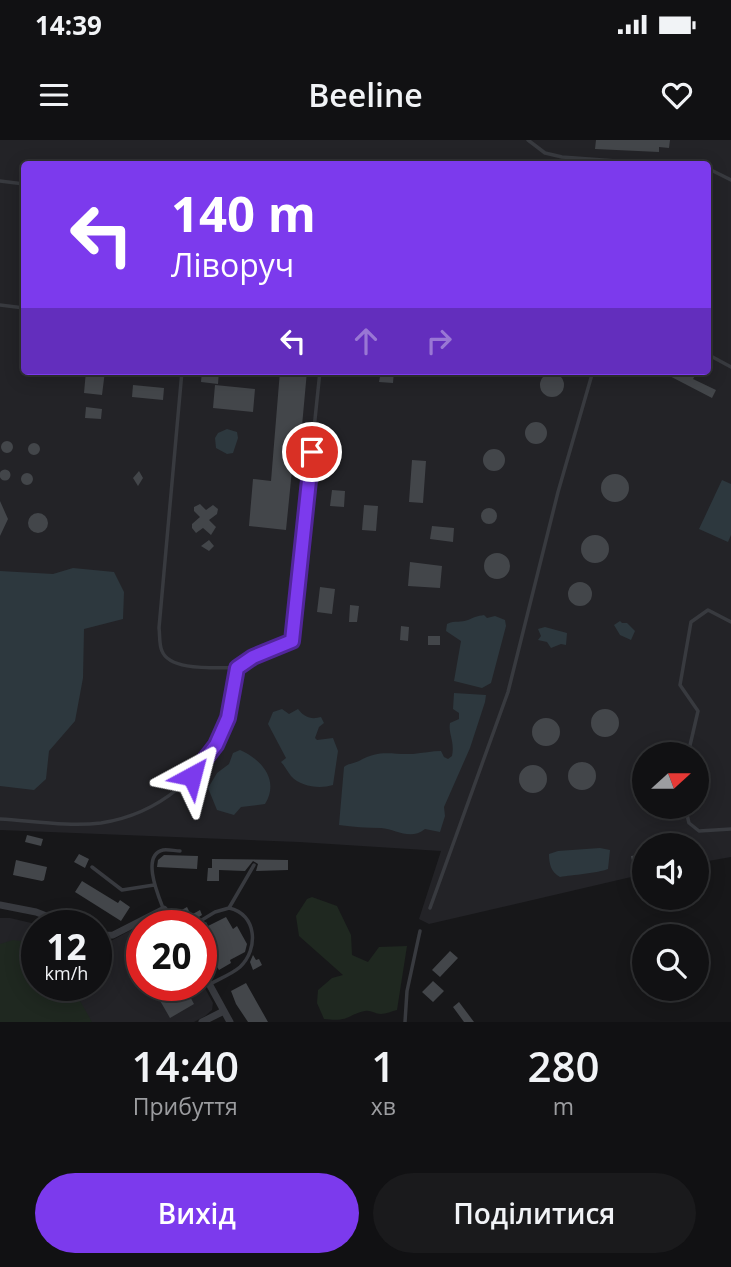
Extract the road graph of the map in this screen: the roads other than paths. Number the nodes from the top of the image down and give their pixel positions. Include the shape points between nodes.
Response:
1 (528, 140) edge
2 (616, 161) edge
3 (711, 171) edge
4 (731, 180) edge
5 (0, 181) edge
6 (21, 184) edge
7 (0, 305) edge
8 (21, 308) edge
9 (711, 356) edge
10 (731, 367) edge
11 (182, 375) edge
12 (320, 375) edge
13 (592, 375) edge
14 (731, 622) edge
15 (237, 668) junction
16 (691, 742) edge
17 (0, 819) edge
18 (688, 819) edge
19 (731, 829) edge
20 (180, 851) dead end
21 (254, 865) dead end
22 (92, 867) dead end
23 (154, 884) junction
24 (0, 905) edge
25 (229, 908) junction
26 (430, 908) dead end
27 (164, 909) joint
28 (26, 910) edge
29 (217, 911) edge
30 (420, 931) dead end
31 (112, 935) edge
32 (217, 980) edge
33 (217, 998) edge
34 (224, 1011) junction
35 (202, 1022) edge
36 (230, 1022) edge
37 (405, 1022) edge

1 - 2 lane via 545,153
3 - 4 lane
5 - 6 lane
7 - 8 lane
9 - 10 lane
11 - 15 lane via 159,628 162,651 177,665
12 - 15 lane via 292,641
13 - 26 lane via 508,692
14 - 16 lane via 708,610 691,622 680,685 698,711
15 - 17 lane via 228,718 216,745 165,801 142,813 100,823
18 - 19 lane via 699,831
20 - 23 lane via 163,850 155,856
21 - 25 lane
22 - 23 lane via 122,890
23 - 27 lane
24 - 28 street
25 - 29 lane
25 - 32 lane via 243,914 254,941 239,968
27 - 31 street
30 - 37 lane
33 - 34 street
34 - 35 street
34 - 36 street

